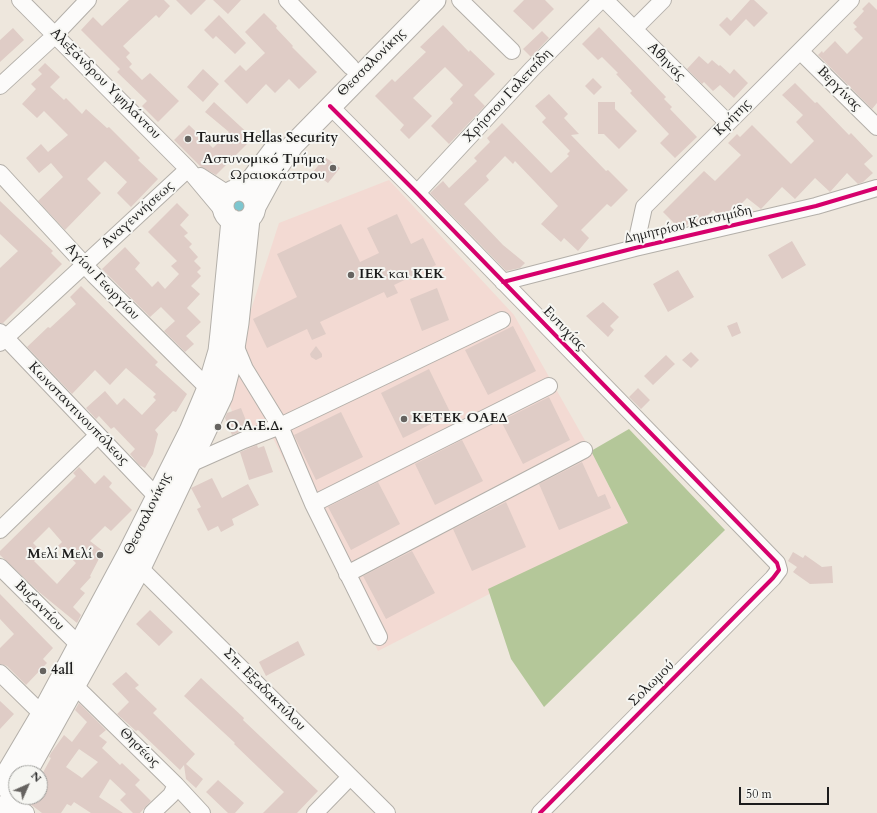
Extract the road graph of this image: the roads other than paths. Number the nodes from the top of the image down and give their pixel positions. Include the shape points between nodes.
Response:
1 (20, 0) edge
2 (88, 0) edge
3 (287, 0) edge
4 (416, 0) edge
5 (435, 0) edge
6 (460, 0) edge
7 (601, 0) edge
8 (605, 0) edge
9 (663, 0) edge
10 (851, 0) edge
11 (634, 29) junction
12 (56, 34) junction
13 (512, 51) dead end
14 (800, 51) junction
15 (351, 67) junction
16 (0, 86) edge
17 (330, 106) junction
18 (728, 123) junction
19 (877, 127) edge
20 (188, 169) junction
21 (0, 173) edge
22 (877, 188) edge
23 (417, 193) junction
24 (239, 207) junction
25 (635, 248) junction
26 (84, 265) junction
27 (503, 282) junction
28 (502, 320) dead end
29 (2, 338) edge
30 (235, 345) junction
31 (549, 386) dead end
32 (208, 388) junction
33 (280, 426) junction
34 (98, 435) junction
35 (584, 450) dead end
36 (190, 464) junction
37 (156, 496) junction
38 (312, 504) junction
39 (0, 530) edge
40 (0, 567) edge
41 (140, 568) junction
42 (780, 570) joint
43 (347, 574) junction
44 (379, 637) dead end
45 (79, 645) junction
46 (0, 672) edge
47 (74, 685) junction
48 (42, 714) junction
49 (24, 765) edge
50 (30, 765) edge
51 (350, 777) junction
52 (176, 786) junction
53 (152, 813) edge
54 (202, 813) edge
55 (315, 813) edge
56 (386, 813) edge
57 (540, 813) edge

1 - 12 street, Αλεξάνδρου Υψηλάντου
2 - 12 street
3 - 15 street
4 - 15 main road, Θεσσαλονίκης
5 - 17 main road, Θεσσαλονίκης
6 - 13 street
7 - 23 street, Χρήστου Γαλετσίδη via 532,69
8 - 11 street, Αθηνάς
9 - 11 street
10 - 14 street, Κρήτης
11 - 18 street, Αθηνάς
12 - 16 street
12 - 20 street, Αλεξάνδρου Υψηλάντου
14 - 18 street, Κρήτης
14 - 19 street, Βεργίνας
15 - 24 main road, Θεσσαλονίκης via 286,132
17 - 23 street, Ευτυχίας
17 - 24 main road, Θεσσαλονίκης via 293,145 274,172
18 - 25 street, Κρήτης via 644,206
20 - 24 street, Αλεξάνδρου Υψηλάντου
20 - 26 street, Αναγεννήσεως
21 - 26 street, Αγίου Γεωργίου
22 - 25 street, Δημητρίου Κατσιμίδη via 816,206
23 - 27 street, Ευτυχίας
24 - 30 main road, Θεσσαλονίκης
24 - 32 main road, Θεσσαλονίκης via 219,351
25 - 27 street, Δημητρίου Κατσιμίδη
26 - 29 street, Αναγεννήσεως
26 - 32 street, Αγίου Γεωργίου
27 - 42 street, Ευτυχίας via 777,563
28 - 33 street
29 - 34 street, Κωνσταντινουπόλεως
30 - 33 street via 245,369
30 - 36 main road, Θεσσαλονίκης via 222,396
31 - 38 street
32 - 37 main road, Θεσσαλονίκης via 190,431
33 - 36 street
33 - 38 street
34 - 37 street, Κωνσταντινουπόλεως
34 - 39 street
35 - 43 street
36 - 41 main road, Θεσσαλονίκης
37 - 45 main road, Θεσσαλονίκης
38 - 43 street
40 - 45 street, Βυζαντίου
41 - 47 main road, Θεσσαλονίκης
41 - 51 street, Σπ. Εξαδακτύλου
42 - 57 street, Σολωμού
43 - 44 street
45 - 48 main road, Θεσσαλονίκης
46 - 48 street
47 - 50 main road, Θεσσαλονίκης
47 - 52 street, Θησέως
48 - 49 main road, Θεσσαλονίκης
51 - 55 street
51 - 56 street, Σπ. Εξαδακτύλου
52 - 53 street via 171,795
52 - 54 street, Θησέως

